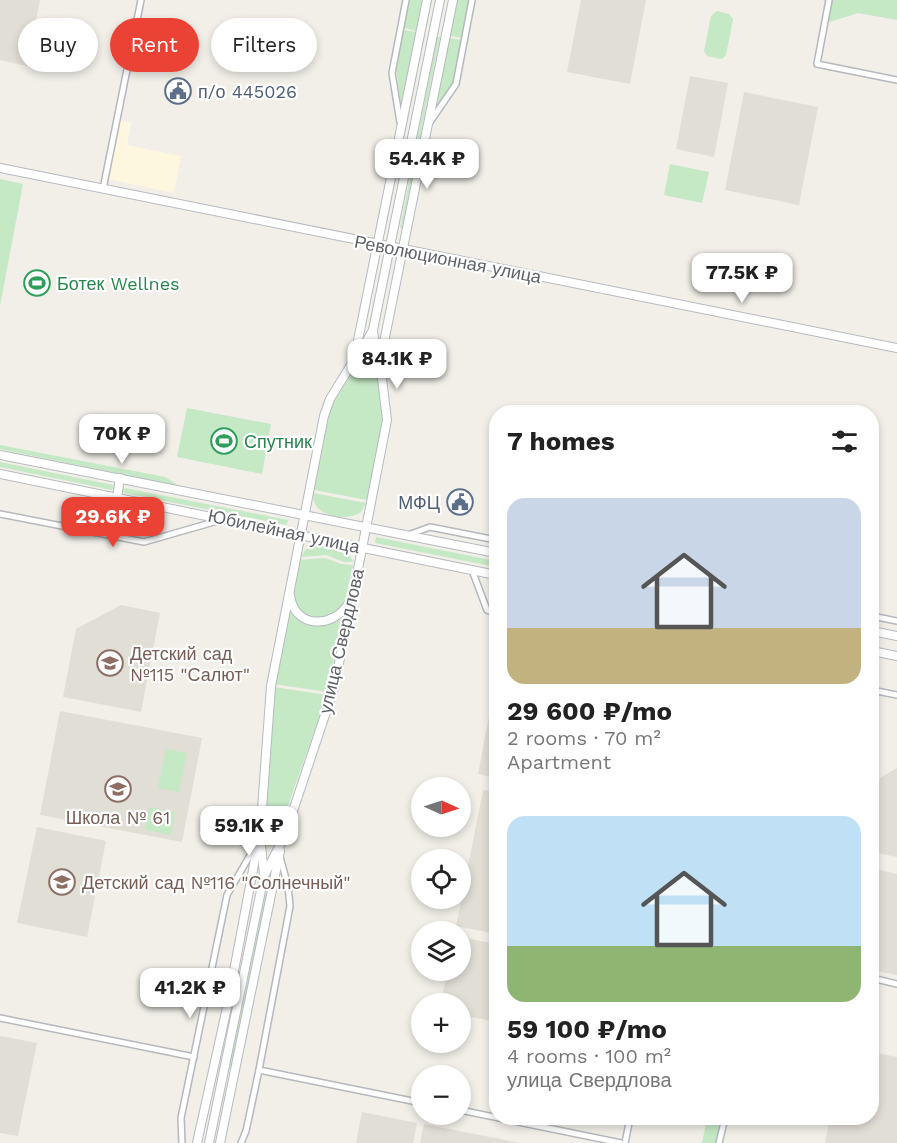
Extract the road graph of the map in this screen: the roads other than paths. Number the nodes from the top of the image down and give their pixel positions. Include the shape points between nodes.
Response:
1 (141, 0) edge
2 (406, 0) edge
3 (427, 0) edge
4 (440, 0) edge
5 (453, 0) edge
6 (472, 0) edge
7 (829, 0) edge
8 (897, 80) edge
9 (427, 126) junction
10 (401, 127) junction
11 (0, 168) edge
12 (103, 189) junction
13 (378, 244) junction
14 (391, 247) junction
15 (402, 249) junction
16 (373, 330) junction
17 (897, 348) edge
18 (360, 353) junction
19 (378, 359) junction
20 (354, 360) junction
21 (0, 455) edge
22 (0, 474) edge
23 (120, 478) junction
24 (117, 498) junction
25 (0, 514) edge
26 (305, 514) junction
27 (224, 519) junction
28 (367, 527) junction
29 (302, 534) junction
30 (408, 535) junction
31 (489, 539) edge
32 (362, 548) junction
33 (489, 552) edge
34 (472, 570) junction
35 (489, 574) edge
36 (290, 591) junction
37 (352, 599) junction
38 (489, 611) edge
39 (879, 617) edge
40 (897, 621) edge
41 (879, 632) edge
42 (897, 636) edge
43 (879, 652) edge
44 (897, 656) edge
45 (879, 691) edge
46 (897, 695) edge
47 (260, 839) junction
48 (281, 843) junction
49 (280, 855) junction
50 (264, 876) junction
51 (879, 980) edge
52 (897, 984) edge
53 (0, 1018) edge
54 (194, 1057) junction
55 (259, 1070) junction
56 (411, 1100) edge
57 (471, 1112) edge
58 (489, 1116) edge
59 (534, 1125) edge
60 (628, 1125) edge
61 (723, 1125) edge
62 (182, 1143) edge
63 (197, 1143) edge
64 (209, 1143) edge
65 (220, 1143) edge
66 (241, 1143) edge
67 (623, 1143) edge
68 (719, 1143) edge

1 - 12 street
2 - 10 street via 392,73
3 - 10 main road, улица Свердлова
4 - 14 main road, улица Свердлова
5 - 9 main road, улица Свердлова
6 - 9 street via 456,84
7 - 8 street via 817,64
9 - 15 main road, улица Свердлова
10 - 13 main road, улица Свердлова
11 - 12 main road, Революционная улица
12 - 13 main road, Революционная улица
13 - 14 main road, Революционная улица
13 - 20 main road, улица Свердлова
14 - 15 main road, Революционная улица
14 - 16 main road, улица Свердлова
15 - 17 main road, Революционная улица
15 - 19 main road, улица Свердлова
16 - 18 main road, улица Свердлова
16 - 19 main road, улица Свердлова
18 - 19 main road via 369,350
18 - 20 main road, улица Свердлова
19 - 28 main road, улица Свердлова via 387,420
20 - 26 main road, улица Свердлова via 326,407
21 - 23 main road, Юбилейная улица
22 - 24 main road, Юбилейная улица
23 - 24 main road
23 - 26 main road, Юбилейная улица
24 - 27 main road, Юбилейная улица
25 - 27 street via 144,542
26 - 28 main road, Юбилейная улица
26 - 29 main road, улица Свердлова
27 - 29 main road, Юбилейная улица
28 - 30 main road, Юбилейная улица
28 - 32 main road, улица Свердлова
29 - 32 main road, Юбилейная улица
29 - 36 main road, улица Свердлова
30 - 31 street via 430,527
30 - 33 main road, Юбилейная улица
32 - 34 main road, Юбилейная улица
32 - 37 main road, улица Свердлова
34 - 35 main road, Юбилейная улица
34 - 38 street
36 - 37 main road via 296,610 317,622 340,615
36 - 47 main road, улица Свердлова via 271,686
37 - 48 main road, улица Свердлова via 334,688
39 - 40 street
41 - 42 main road
43 - 44 main road
45 - 46 street
47 - 48 main road via 269,849
47 - 50 main road, улица Свердлова
47 - 54 street via 227,895
47 - 63 main road, улица Свердлова
48 - 49 main road, улица Свердлова
48 - 50 main road, улица Свердлова
49 - 55 street via 291,906
49 - 65 main road, улица Свердлова
50 - 64 main road, улица Свердлова
51 - 52 street
53 - 54 street
54 - 62 street via 181,1118
55 - 56 street
55 - 66 street
57 - 58 street
59 - 67 street
60 - 67 street
61 - 68 street

